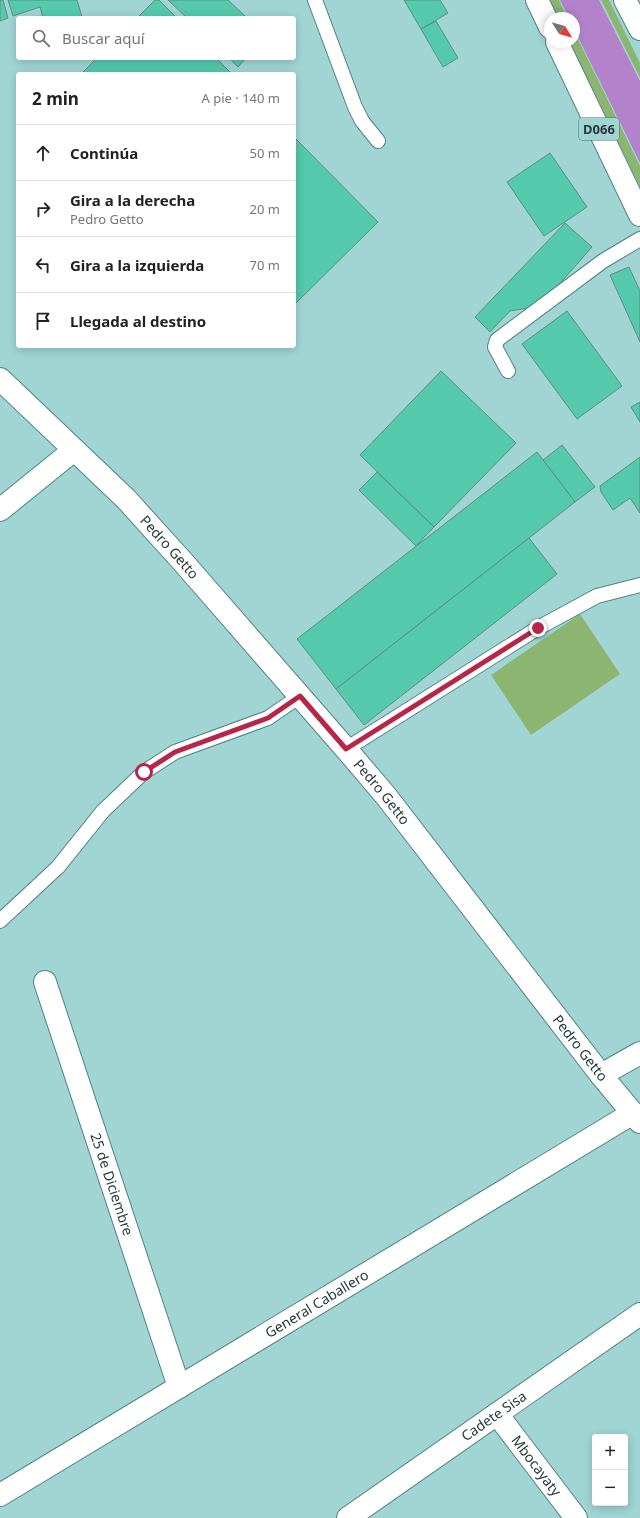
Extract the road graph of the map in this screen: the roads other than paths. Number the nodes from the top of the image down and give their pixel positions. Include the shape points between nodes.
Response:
1 (315, 0) edge
2 (537, 0) edge
3 (625, 0) edge
4 (544, 15) edge
5 (640, 29) edge
6 (560, 48) edge
7 (378, 141) dead end
8 (640, 215) edge
9 (640, 239) edge
10 (508, 371) dead end
11 (0, 379) edge
12 (74, 450) junction
13 (0, 510) edge
14 (640, 585) edge
15 (300, 696) junction
16 (346, 749) junction
17 (0, 921) edge
18 (45, 982) dead end
19 (640, 1053) edge
20 (601, 1075) junction
21 (636, 1118) edge
22 (640, 1314) edge
23 (179, 1387) junction
24 (497, 1414) junction
25 (0, 1495) edge
26 (348, 1518) edge
27 (576, 1518) edge

1 - 7 lane via 355,107 362,121
2 - 4 main road
3 - 5 main road
6 - 8 main road, D066
9 - 10 lane via 603,261 496,340 495,347
11 - 12 main road, Pedro Getto
12 - 13 main road
12 - 15 main road, Pedro Getto via 126,500 183,562
14 - 16 lane via 597,596 538,628
15 - 16 main road, Pedro Getto
15 - 17 lane via 268,718 175,752 144,772 103,811 58,868
16 - 20 main road, Pedro Getto via 386,796
18 - 23 main road, 25 de Diciembre
19 - 20 main road
20 - 21 main road, Pedro Getto
21 - 23 main road, General Caballero
22 - 24 main road, Cadete Sisa
23 - 25 main road, General Caballero
24 - 26 main road, Cadete Sisa
24 - 27 main road, Mbocayaty

